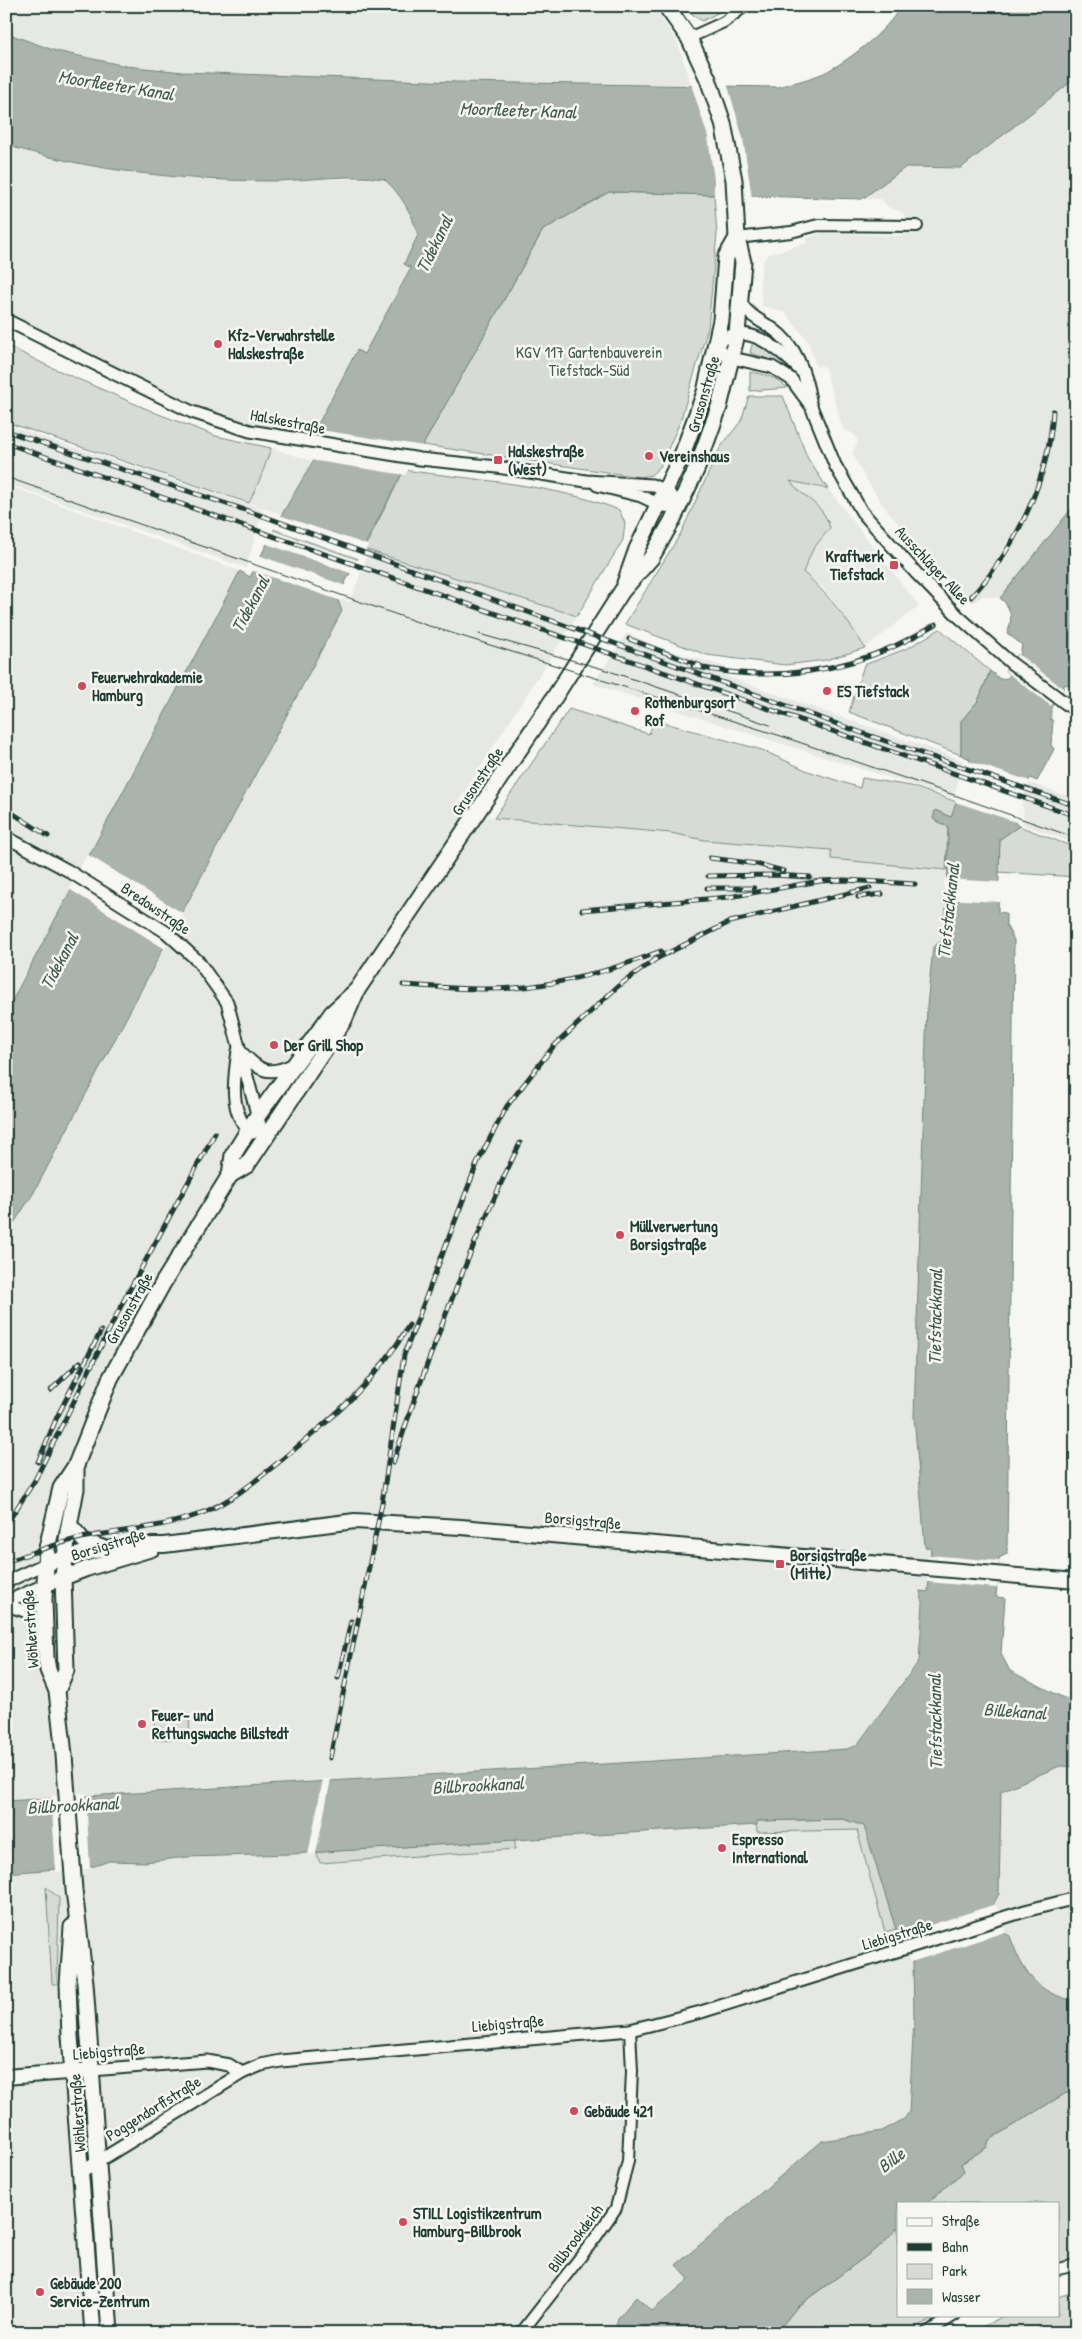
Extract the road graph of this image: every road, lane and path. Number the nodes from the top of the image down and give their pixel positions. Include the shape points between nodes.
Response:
1 (666, 6) edge
2 (745, 6) edge
3 (689, 38) junction
4 (918, 226) dead end
5 (737, 238) junction
6 (740, 301) junction
7 (6, 320) edge
8 (737, 334) junction
9 (717, 344) junction
10 (732, 358) junction
11 (802, 372) junction
12 (811, 406) junction
13 (586, 481) junction
14 (665, 490) junction
15 (659, 504) junction
16 (680, 507) junction
17 (622, 590) junction
18 (1076, 711) edge
19 (6, 837) edge
20 (357, 990) junction
21 (238, 1049) junction
22 (294, 1064) junction
23 (252, 1124) junction
24 (264, 1140) junction
25 (230, 1175) junction
26 (76, 1465) junction
27 (69, 1524) junction
28 (164, 1545) junction
29 (107, 1548) junction
30 (64, 1558) junction
31 (45, 1564) junction
32 (63, 1577) junction
33 (1076, 1581) edge
34 (6, 1582) edge
35 (44, 1585) junction
36 (6, 1604) edge
37 (45, 1630) junction
38 (57, 1690) junction
39 (74, 1890) junction
40 (1076, 1898) edge
41 (630, 2030) junction
42 (91, 2070) junction
43 (73, 2072) junction
44 (242, 2073) junction
45 (6, 2077) edge
46 (98, 2162) junction
47 (81, 2172) junction
48 (1076, 2265) edge
49 (1060, 2269) edge
50 (952, 2316) edge
51 (93, 2333) edge
52 (110, 2333) edge
53 (521, 2333) edge
54 (926, 2333) edge

1 - 3 main road
2 - 3 street via 724,22
3 - 5 main road via 715,99 727,140
4 - 5 street via 818,225
5 - 6 main road, Grusonstraße via 743,256
5 - 9 main road, Grusonstraße via 726,257
6 - 8 main road, Grusonstraße
6 - 11 street, Ausschläger Allee via 748,312 784,339 793,350
7 - 13 street, Halskestraße via 199,415 250,432 420,460 497,467
8 - 9 street via 725,337
8 - 10 main road, Grusonstraße
8 - 11 street via 765,342
9 - 10 street via 723,354
9 - 14 main road, Grusonstraße via 703,400
10 - 12 street, Ausschläger Allee via 777,368 801,390
10 - 16 main road, Grusonstraße via 712,432
11 - 12 street, Ausschläger Allee
12 - 18 street, Ausschläger Allee via 834,464 862,512 946,604 1011,663
13 - 14 street, Halskestraße via 652,485
13 - 15 street, Halskestraße
14 - 15 main road, Grusonstraße
14 - 16 street
15 - 16 street, Halskestraße
15 - 17 main road, Grusonstraße
16 - 17 main road, Grusonstraße via 651,558
17 - 20 main road, Grusonstraße via 552,702
19 - 21 street, Bredowstraße via 68,870 180,943 204,967 227,1002
20 - 22 main road, Grusonstraße via 332,1013
20 - 24 main road, Grusonstraße via 344,1020
21 - 22 street via 264,1070 279,1070
21 - 23 street, Bredowstraße via 247,1074
21 - 23 street, Bredowstraße via 234,1075 237,1109 241,1123
22 - 23 main road, Grusonstraße
23 - 24 street, Bredowstraße
23 - 25 main road, Grusonstraße via 233,1155
24 - 25 main road, Grusonstraße via 247,1165
25 - 26 main road, Grusonstraße via 124,1352
26 - 27 main road, Grusonstraße via 76,1489
26 - 31 main road, Grusonstraße via 61,1488 51,1522
27 - 29 main road via 87,1543
27 - 30 main road, Grusonstraße
28 - 29 main road, Borsigstraße
28 - 32 main road, Borsigstraße
28 - 33 main road, Borsigstraße via 355,1521 461,1526
29 - 30 main road, Borsigstraße
30 - 31 main road, Borsigstraße
30 - 32 main road, Grusonstraße
31 - 34 street
31 - 35 main road, Wöhlerstraße
32 - 35 main road, Borsigstraße
32 - 38 main road, Wöhlerstraße via 66,1670
35 - 36 street
35 - 37 main road, Wöhlerstraße
36 - 37 street via 25,1611
37 - 38 main road, Wöhlerstraße via 48,1670
38 - 39 main road, Wöhlerstraße
39 - 42 main road, Wöhlerstraße
39 - 43 main road, Wöhlerstraße via 68,1984
40 - 41 street, Liebigstraße via 701,2012
41 - 44 street, Liebigstraße via 281,2061
41 - 53 street, Billbrookdeich via 632,2071 628,2161 616,2208
42 - 43 main road, Liebigstraße
42 - 44 street, Liebigstraße via 207,2061 229,2065
42 - 46 main road, Wöhlerstraße
43 - 45 main road, Liebigstraße
43 - 47 main road, Wöhlerstraße
44 - 46 street, Poggendorffstraße
46 - 47 street, Poggendorffstraße
46 - 52 main road, Wöhlerstraße
47 - 51 main road, Wöhlerstraße
48 - 49 street
50 - 54 street

